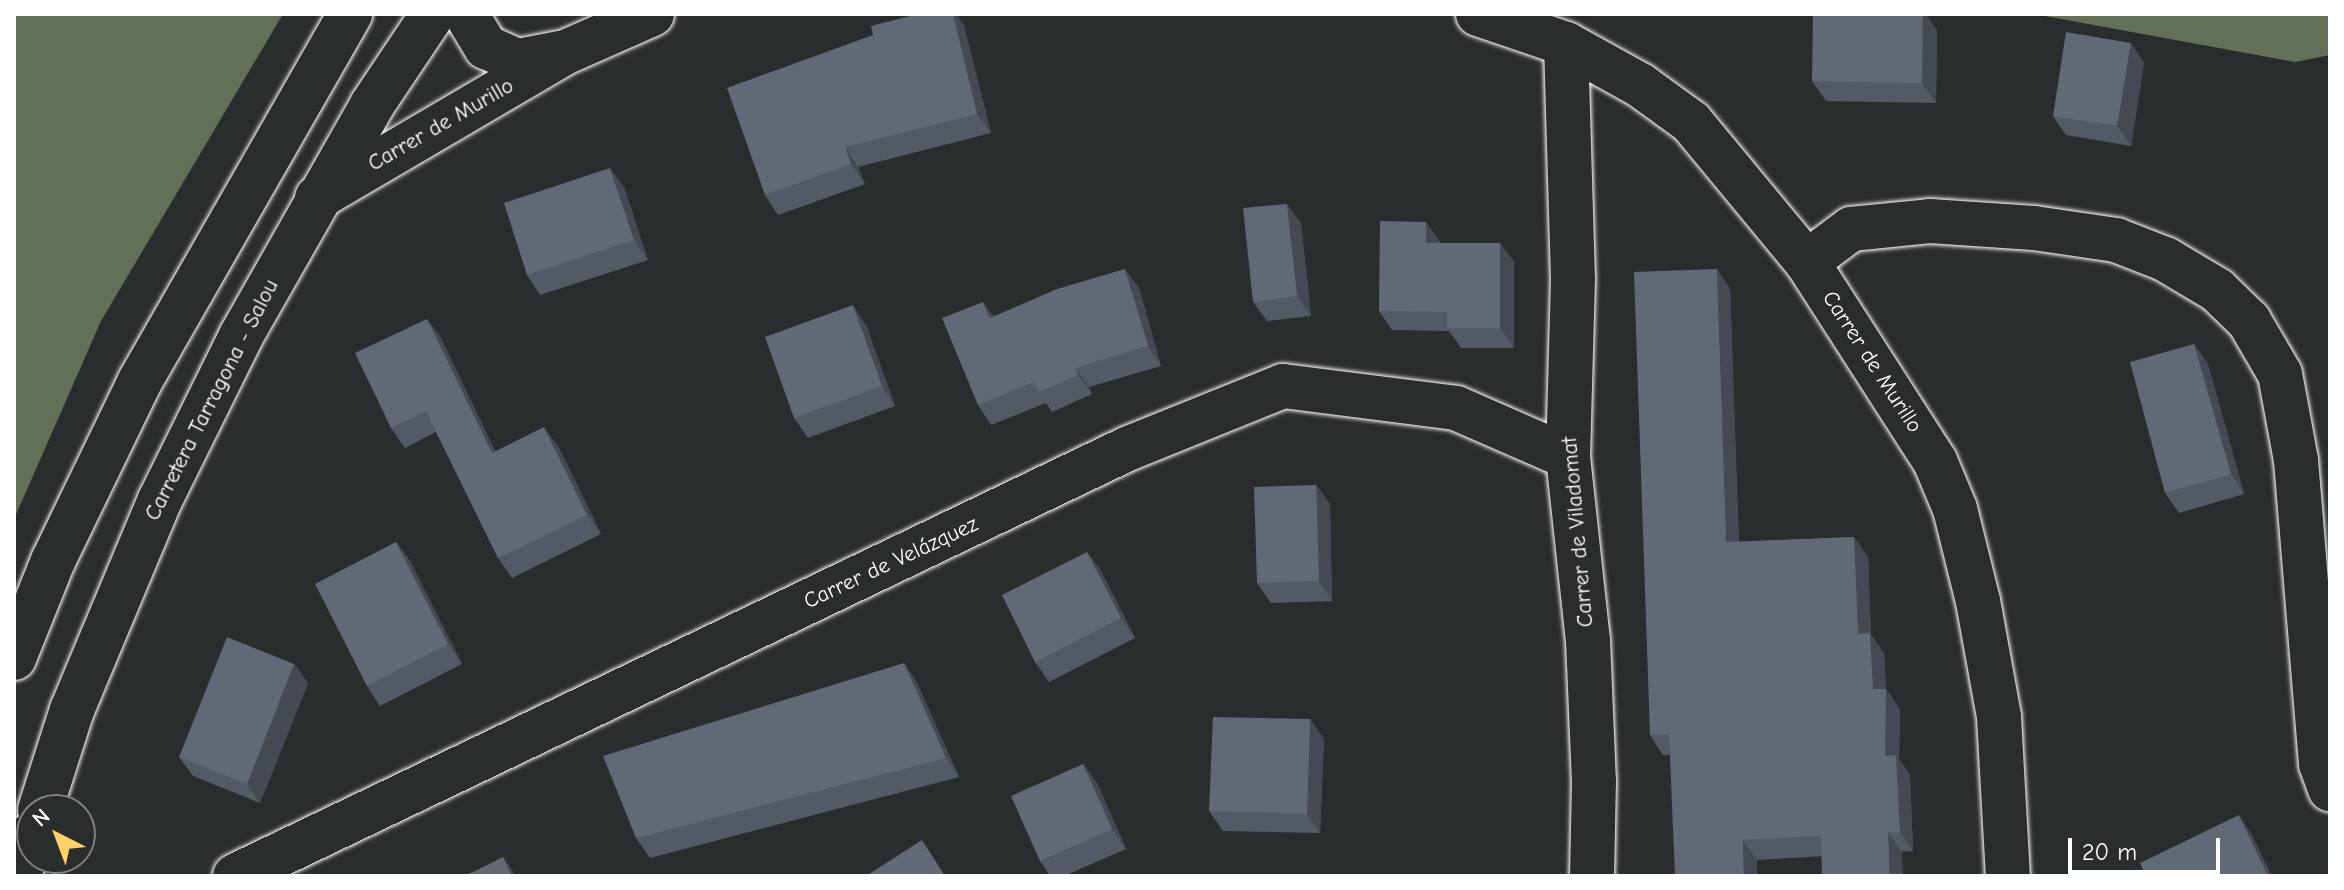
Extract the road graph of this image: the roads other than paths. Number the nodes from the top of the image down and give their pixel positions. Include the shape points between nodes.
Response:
1 (350, 14) edge
2 (433, 14) edge
3 (466, 14) edge
4 (652, 14) edge
5 (1478, 14) edge
6 (1566, 44) junction
7 (566, 52) junction
8 (317, 198) junction
9 (1807, 262) junction
10 (1568, 457) junction
11 (53, 561) junction
12 (14, 626) edge
13 (14, 658) edge
14 (2330, 789) edge
15 (45, 794) edge
16 (235, 876) edge
17 (1592, 876) edge
18 (2008, 876) edge

1 - 11 main road via 140,381
2 - 8 main road, Carretera Tarragona - Salou
3 - 7 main road, Carrer de Murillo via 486,47 518,61
4 - 7 main road, Carrer de Murillo
5 - 6 main road, Carrer de Murillo
6 - 9 main road, Carrer de Murillo via 1640,85 1691,122
6 - 10 main road, Carrer de Viladomat via 1573,279
7 - 8 main road, Carrer de Murillo
8 - 15 main road, Carretera Tarragona - Salou via 160,500 72,710
9 - 14 main road via 1851,229 1930,221 2034,228 2116,240 2165,259 2217,290 2249,321 2280,374 2296,460 2319,749
9 - 18 main road, Carrer de Murillo via 1935,461 1955,509 1999,717
10 - 16 main road, Carrer de Velázquez via 1456,408 1283,386 1127,449
10 - 17 main road, Carrer de Viladomat via 1588,640
11 - 12 main road
11 - 13 main road

